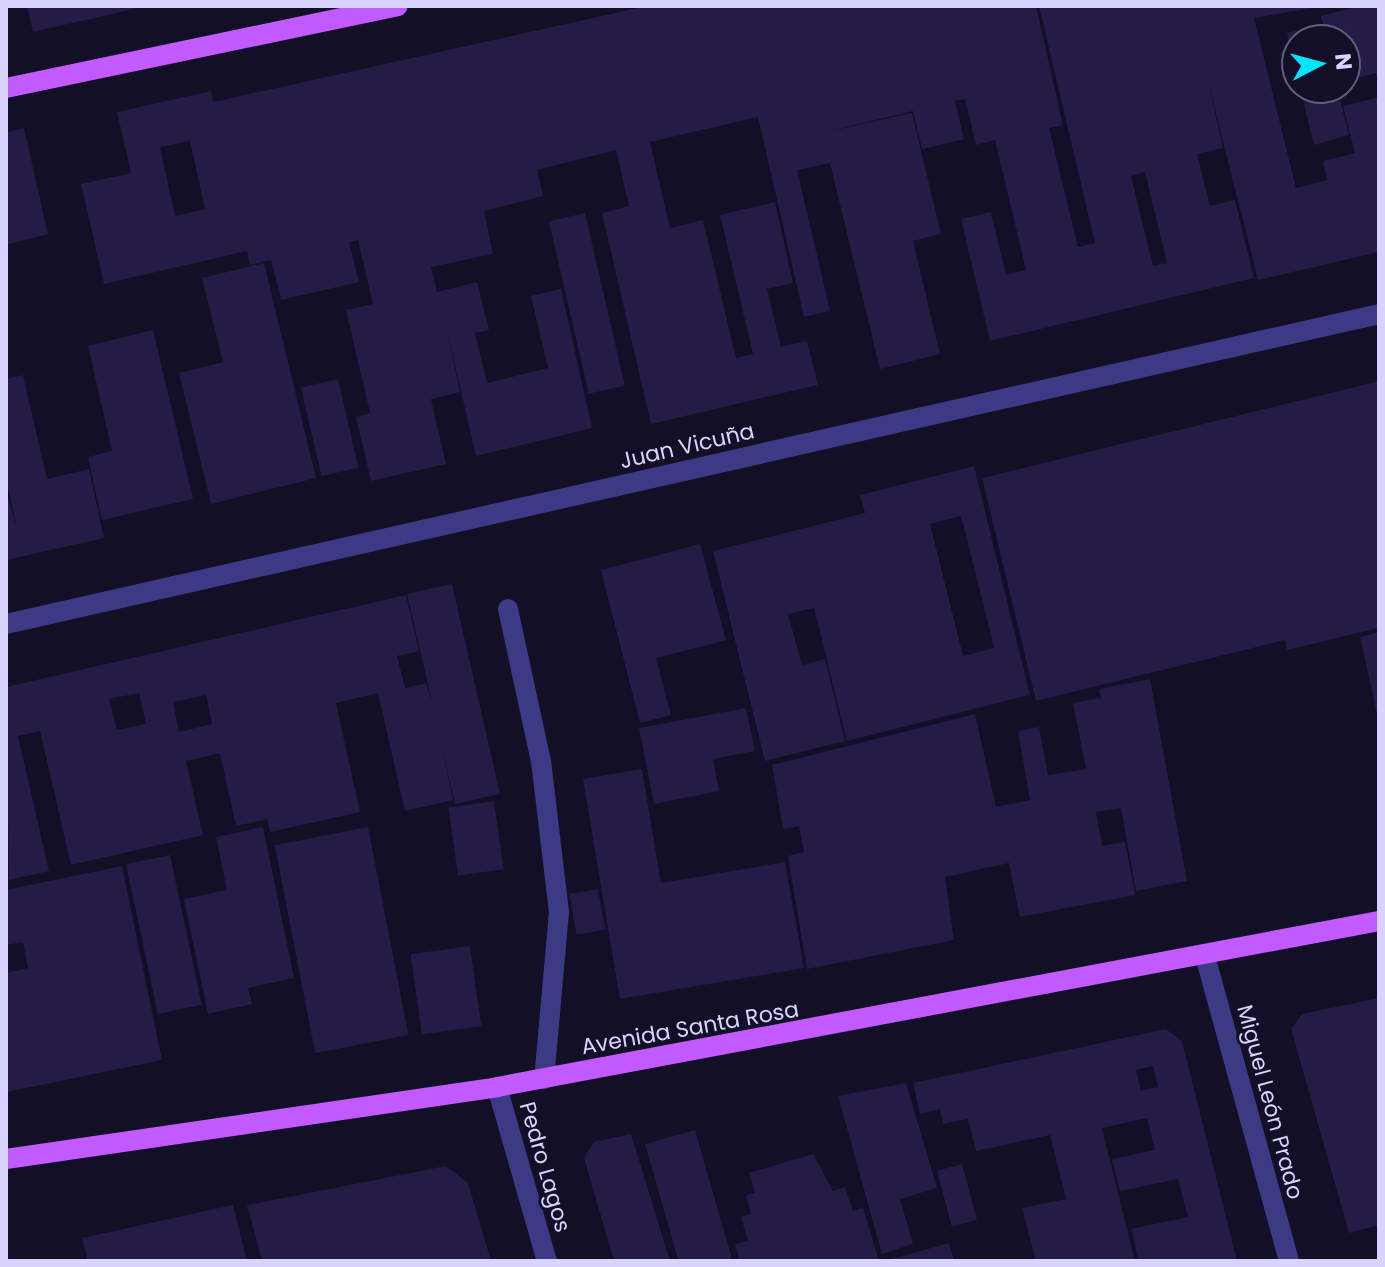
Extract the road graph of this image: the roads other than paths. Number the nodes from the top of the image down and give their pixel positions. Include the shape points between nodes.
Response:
1 (397, 6) edge
2 (6, 88) edge
3 (1379, 314) edge
4 (508, 609) dead end
5 (6, 624) edge
6 (1379, 921) edge
7 (1205, 956) junction
8 (544, 1079) junction
9 (497, 1087) junction
10 (6, 1159) edge
11 (547, 1261) edge
12 (1289, 1261) edge

1 - 2 main road
3 - 5 street, Juan Vicuña
4 - 8 street via 541,761 559,912
6 - 7 main road, Avenida Santa Rosa
7 - 8 main road, Avenida Santa Rosa
7 - 12 street, Miguel León Prado
8 - 9 main road, Avenida Santa Rosa
9 - 10 main road, Avenida Santa Rosa
9 - 11 street, Pedro Lagos

